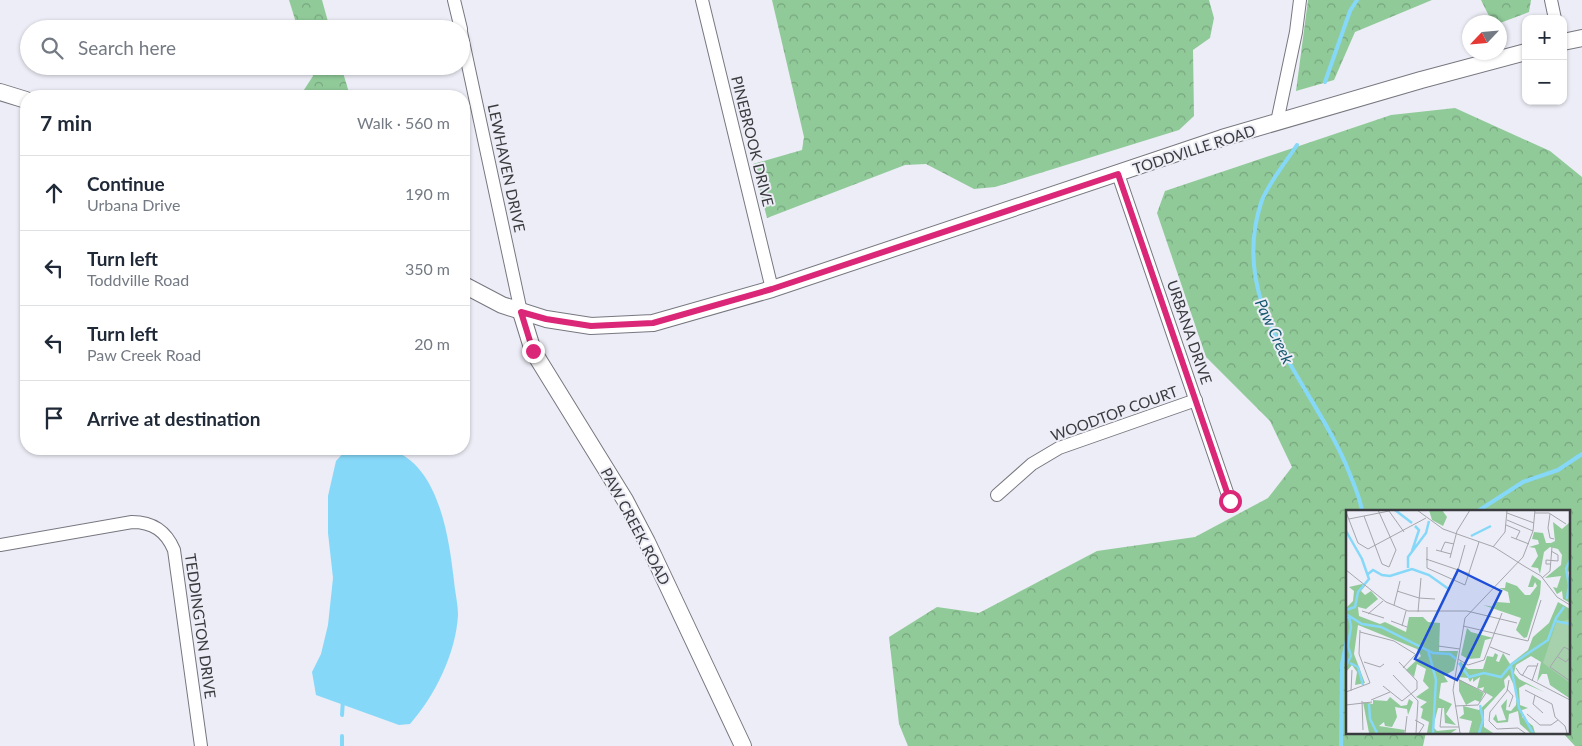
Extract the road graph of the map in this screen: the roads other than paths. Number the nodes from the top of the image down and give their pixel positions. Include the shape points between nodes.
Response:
1 (454, 0) edge
2 (702, 0) edge
3 (1300, 0) edge
4 (1551, 0) edge
5 (1554, 15) edge
6 (459, 20) edge
7 (1582, 38) edge
8 (1567, 41) edge
9 (1522, 53) edge
10 (470, 72) edge
11 (0, 92) edge
12 (20, 98) edge
13 (1277, 122) junction
14 (1118, 174) junction
15 (470, 288) edge
16 (772, 289) junction
17 (521, 312) junction
18 (1196, 400) junction
19 (997, 495) dead end
20 (1230, 501) dead end
21 (0, 545) edge
22 (201, 746) edge
23 (743, 746) edge

1 - 6 street, LEWHAVEN DRIVE
2 - 16 street, PINEBROOK DRIVE
3 - 13 street
4 - 5 street
7 - 8 street
9 - 13 street, TODDVILLE ROAD
10 - 17 street, LEWHAVEN DRIVE
11 - 12 street
13 - 14 street, TODDVILLE ROAD
14 - 16 street, TODDVILLE ROAD
14 - 18 street, URBANA DRIVE
15 - 17 street, TODDVILLE ROAD
16 - 17 street, TODDVILLE ROAD via 695,313 638,325 576,325
17 - 23 street, PAW CREEK ROAD via 533,351 625,500 647,542
18 - 19 street, WOODTOP COURT via 1059,448 1032,464
18 - 20 street, URBANA DRIVE
21 - 22 street, TEDDINGTON DRIVE via 132,522 151,524 162,531 174,550

